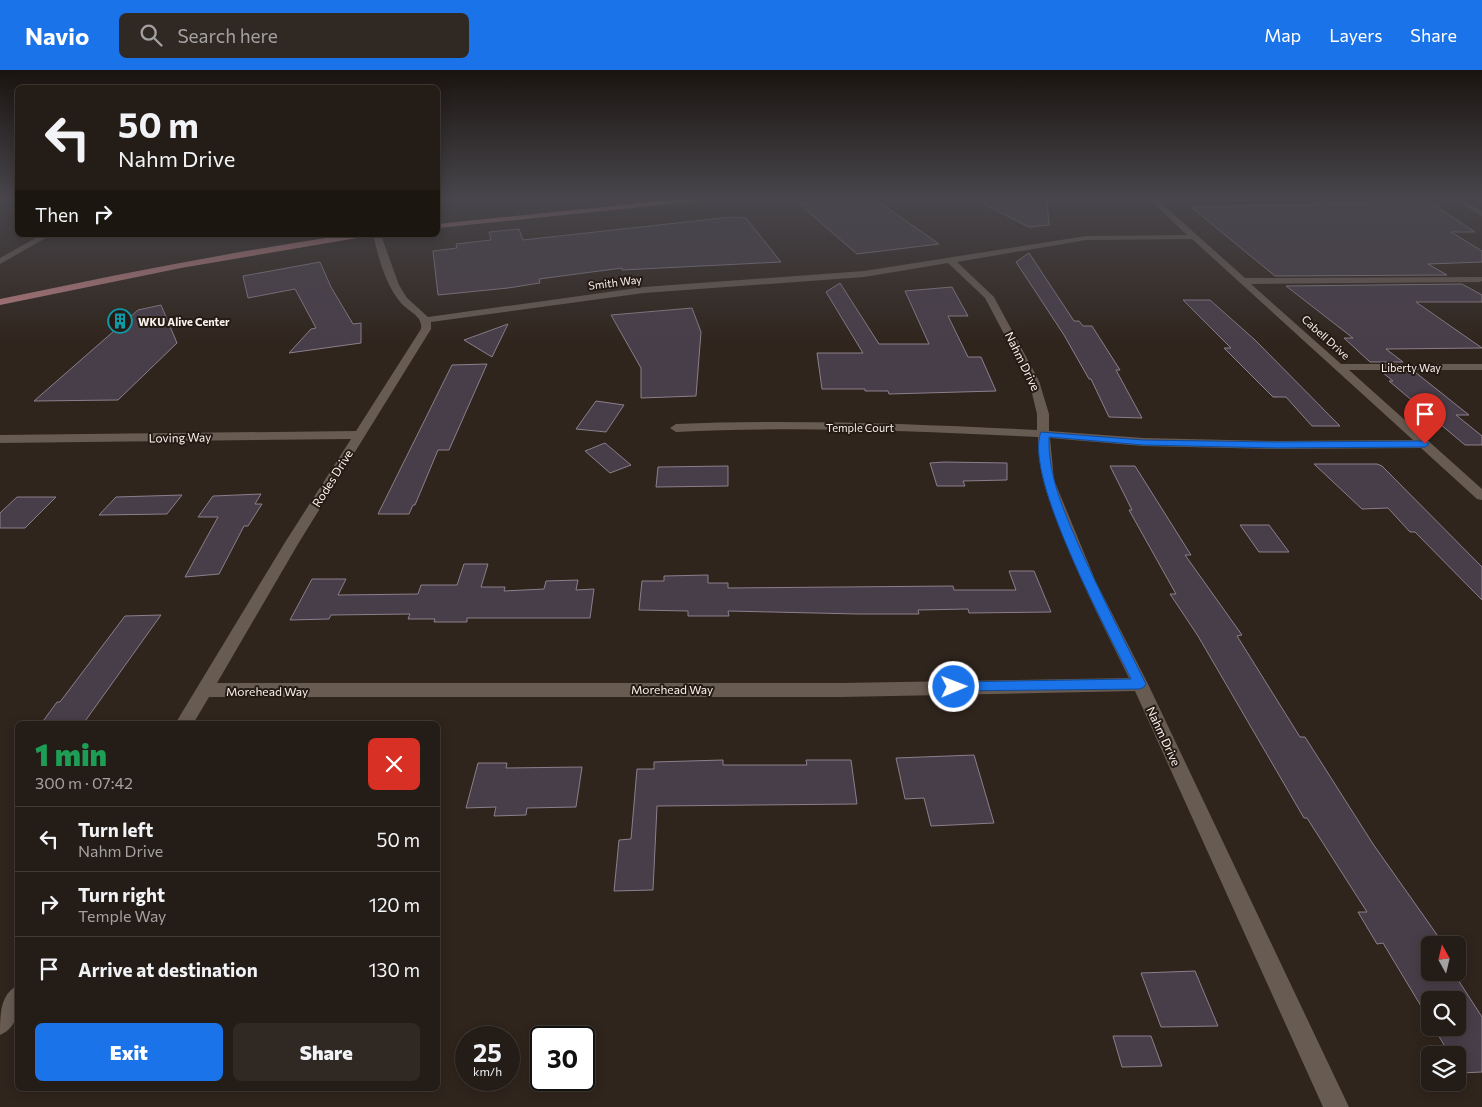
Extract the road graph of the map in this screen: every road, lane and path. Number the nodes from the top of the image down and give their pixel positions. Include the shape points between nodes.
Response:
1 (26, 247) edge
2 (287, 247) edge
3 (381, 247) edge
4 (1031, 247) edge
5 (1207, 247) edge
6 (951, 261) junction
7 (0, 262) edge
8 (136, 275) junction
9 (1480, 278) dead end
10 (1245, 281) junction
11 (0, 302) edge
12 (0, 310) edge
13 (425, 320) junction
14 (1340, 367) junction
15 (1482, 367) edge
16 (676, 428) dead end
17 (1044, 434) junction
18 (359, 435) junction
19 (0, 439) edge
20 (1425, 444) junction
21 (1482, 496) edge
22 (1140, 684) junction
23 (204, 690) junction
24 (186, 721) edge
25 (15, 1000) edge
26 (0, 1023) edge
27 (1336, 1107) edge

1 - 7 street
2 - 8 main road
3 - 13 street via 396,289
4 - 6 street, Smith Way
5 - 10 street, Cabell Drive
6 - 13 street, Smith Way via 844,277 634,291
6 - 17 street, Nahm Drive via 989,297 1006,325 1038,392
8 - 11 main road
8 - 12 main road
9 - 10 street
10 - 14 street, Cabell Drive
13 - 18 street, Rodes Drive via 426,330
14 - 15 street, Liberty Way
14 - 20 street, Cabell Drive
16 - 17 street, Temple Court via 745,425
17 - 20 street, Temple Court via 1153,443
17 - 22 street, Nahm Drive via 1048,480 1060,514 1089,582
18 - 19 street, Loving Way
18 - 23 street, Rodes Drive
20 - 21 street, Cabell Drive
22 - 23 street, Morehead Way via 841,690
22 - 27 street, Nahm Drive
23 - 24 street, Rodes Drive
25 - 26 street

